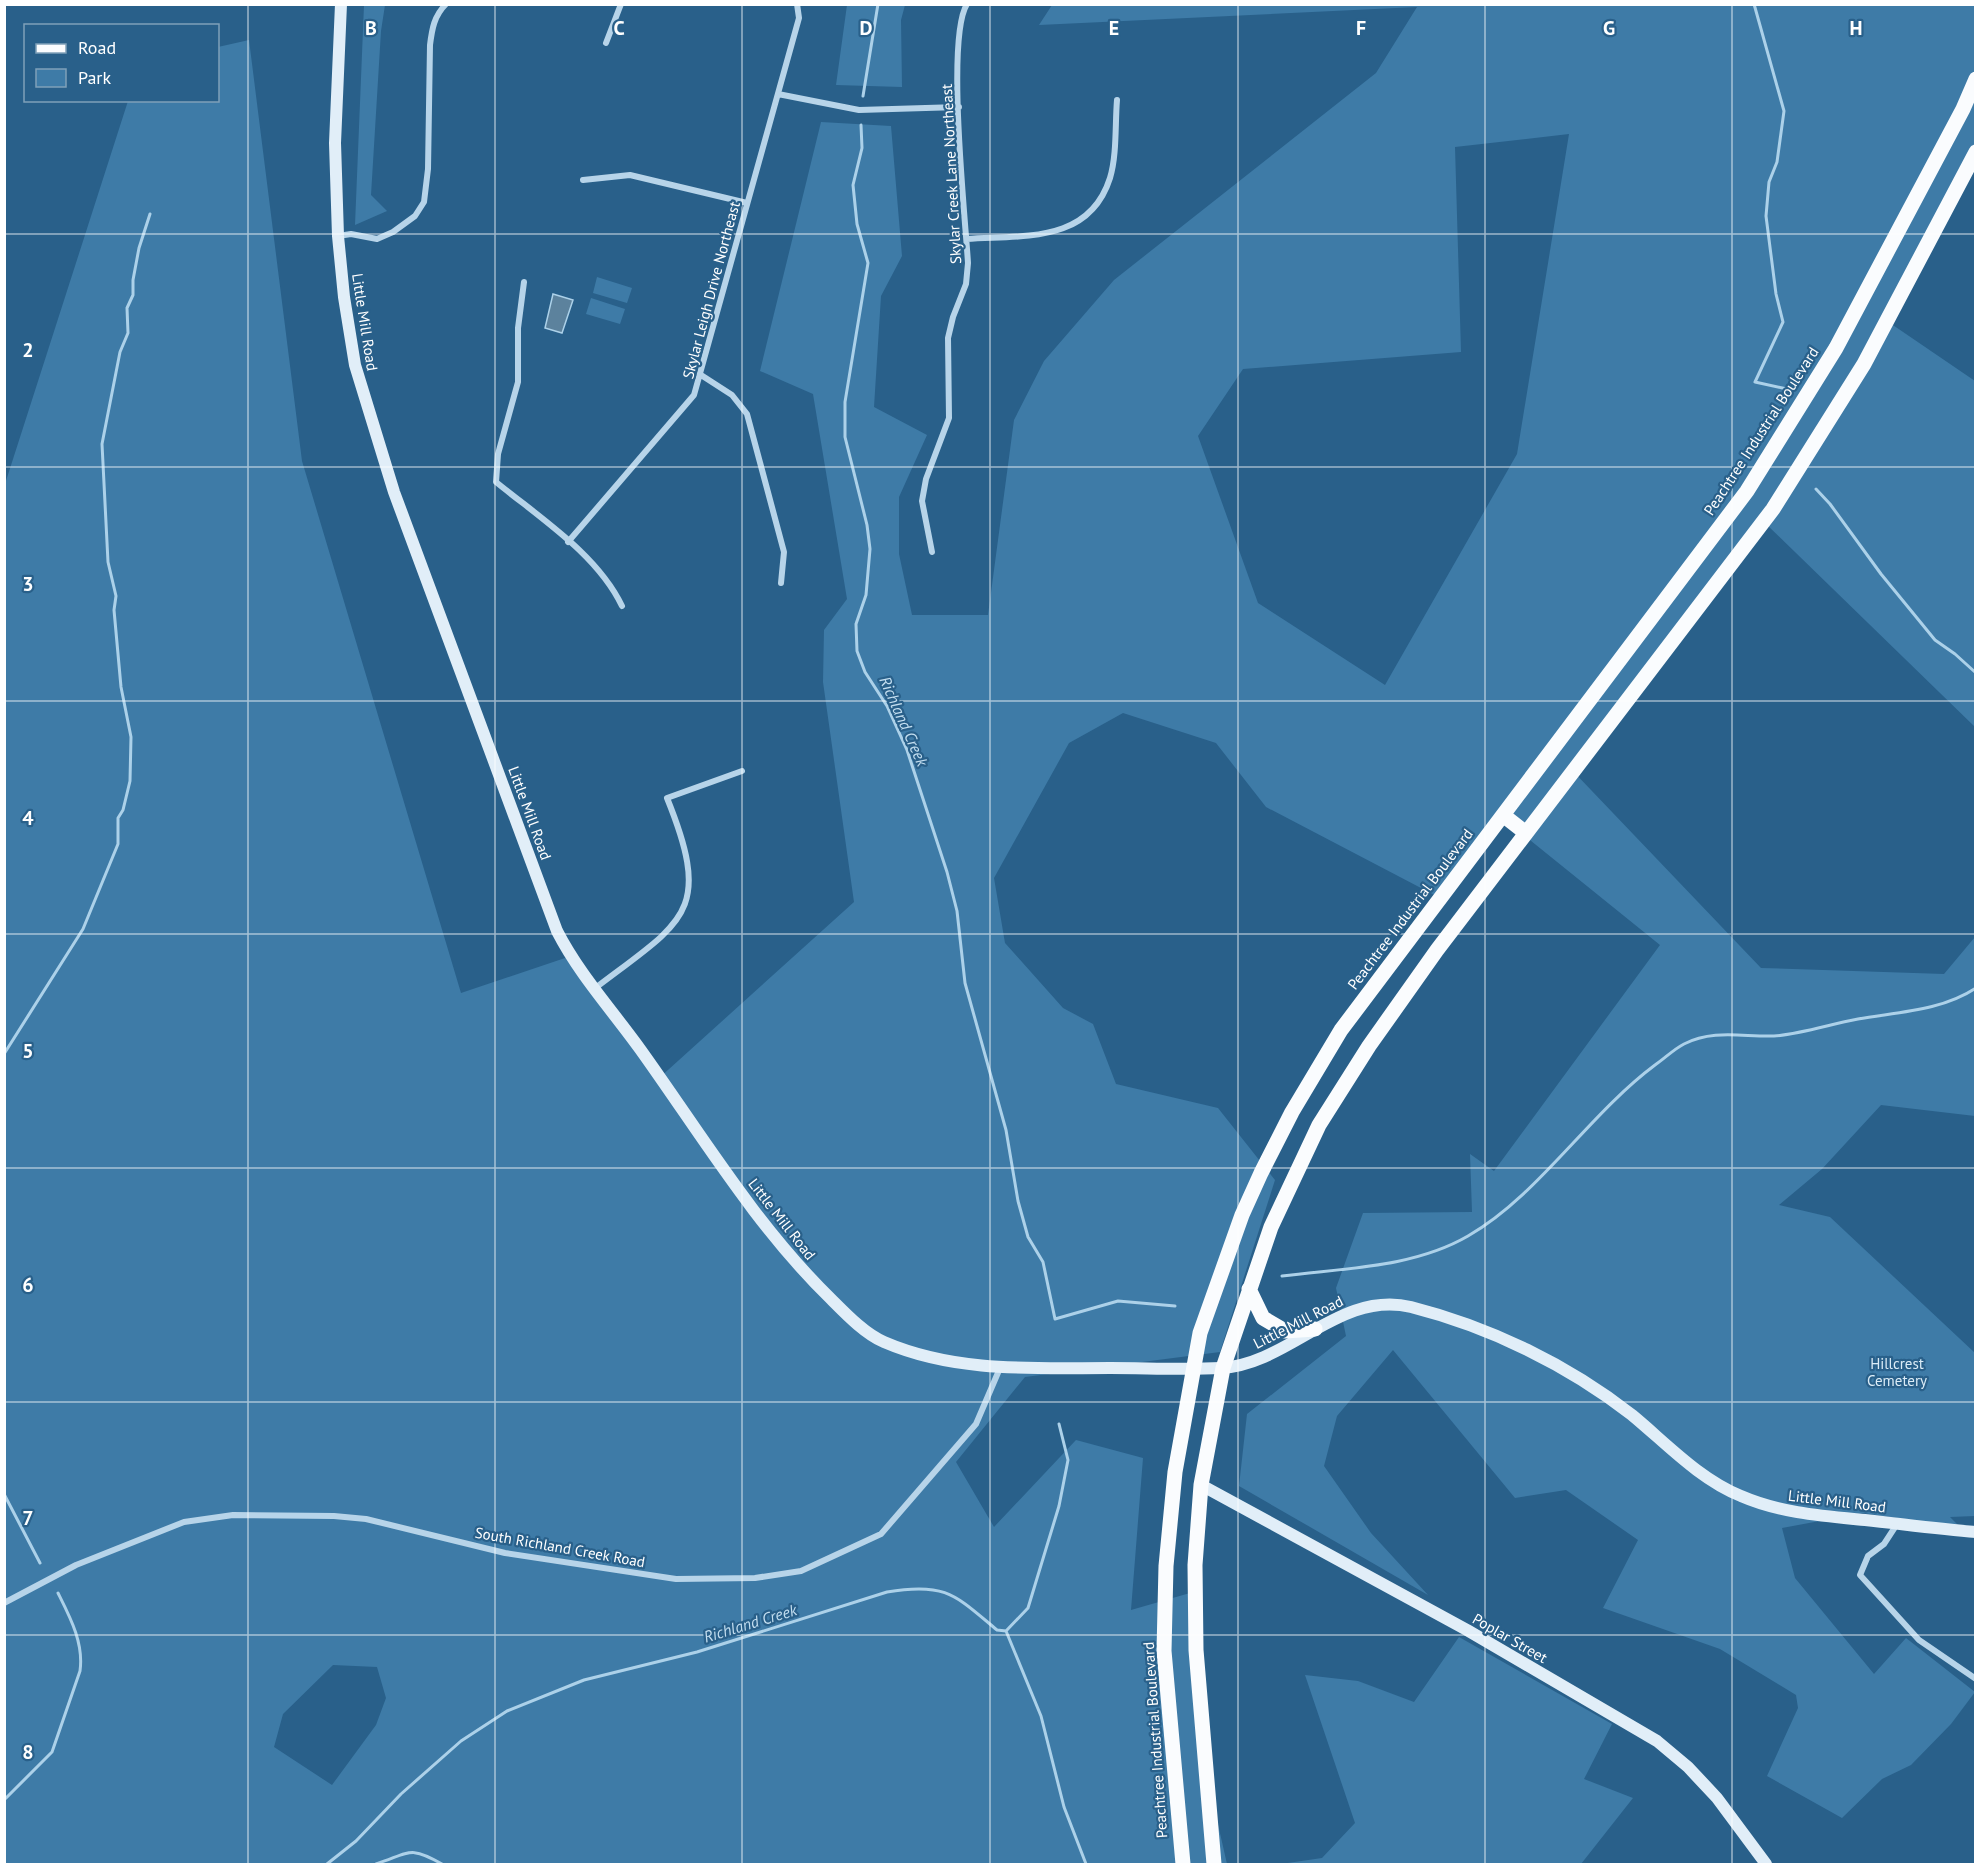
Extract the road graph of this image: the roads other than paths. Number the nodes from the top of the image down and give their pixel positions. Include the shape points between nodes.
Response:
1 (341, 4) edge
2 (446, 4) edge
3 (621, 4) edge
4 (797, 4) edge
5 (967, 4) edge
6 (606, 43) dead end
7 (1976, 79) edge
8 (778, 94) junction
9 (1117, 100) dead end
10 (959, 106) junction
11 (1976, 152) edge
12 (583, 180) dead end
13 (747, 203) junction
14 (338, 236) junction
15 (967, 239) junction
16 (524, 282) dead end
17 (701, 375) junction
18 (568, 542) junction
19 (932, 552) dead end
20 (781, 583) dead end
21 (622, 606) dead end
22 (742, 771) dead end
23 (1503, 815) junction
24 (1526, 833) junction
25 (594, 988) junction
26 (1249, 1288) junction
27 (1315, 1329) junction
28 (1193, 1366) junction
29 (1000, 1368) junction
30 (1223, 1368) junction
31 (1202, 1485) junction
32 (1897, 1524) junction
33 (1976, 1532) edge
34 (4, 1603) edge
35 (1976, 1678) edge
36 (1183, 1864) edge
37 (1214, 1864) edge
38 (1766, 1864) edge

1 - 14 street, Little Mill Road via 335,143
2 - 14 street via 433,26 430,45 424,202 415,216 377,239
3 - 6 street
4 - 8 street, Skylar Leigh Drive Northeast via 799,18
5 - 10 street, Skylar Creek Lane Northeast via 958,33
7 - 23 main road, Peachtree Industrial Boulevard via 1836,348 1747,491
8 - 10 street via 859,110
8 - 13 street, Skylar Leigh Drive Northeast
9 - 15 street via 1110,176 1099,204 1060,232
10 - 15 street, Skylar Creek Lane Northeast
11 - 24 main road via 1864,364 1773,509
12 - 13 street via 630,175
13 - 17 street, Skylar Leigh Drive Northeast
14 - 25 street, Little Mill Road via 355,365 394,492 557,932 573,963
15 - 19 street, Skylar Creek Lane Northeast via 966,284 948,338 948,418 922,501
16 - 18 street via 518,327 519,382 498,454 496,482
17 - 18 street, Skylar Leigh Drive Northeast via 694,395
17 - 20 street via 732,395 747,414 784,552
18 - 21 street via 612,584
22 - 25 street via 667,798 687,853 690,889 685,905 666,933
23 - 24 main road
23 - 28 main road, Peachtree Industrial Boulevard via 1341,1030 1292,1112 1242,1215 1200,1333
24 - 26 main road via 1437,950 1319,1125 1271,1227
25 - 29 street, Little Mill Road via 756,1213 810,1278 847,1314 880,1341 945,1362
26 - 27 main road via 1263,1318 1285,1331
26 - 30 main road
27 - 30 street, Little Mill Road via 1258,1360
27 - 32 street, Little Mill Road via 1364,1307 1405,1306 1442,1316 1581,1378 1714,1483 1740,1496 1782,1510
28 - 29 street, Little Mill Road
28 - 30 street, Little Mill Road
28 - 36 main road, Peachtree Industrial Boulevard via 1175,1472 1166,1566 1164,1651
29 - 34 street, South Richland Creek Road via 976,1424 881,1534 801,1571 755,1578 676,1579 505,1553 366,1519 232,1515 184,1522 76,1564
30 - 31 main road
31 - 37 main road via 1195,1565 1196,1650
31 - 38 street, Poplar Street via 1467,1630 1657,1741 1718,1798
32 - 33 street, Little Mill Road
32 - 35 street via 1884,1544 1868,1556 1860,1575 1919,1640

